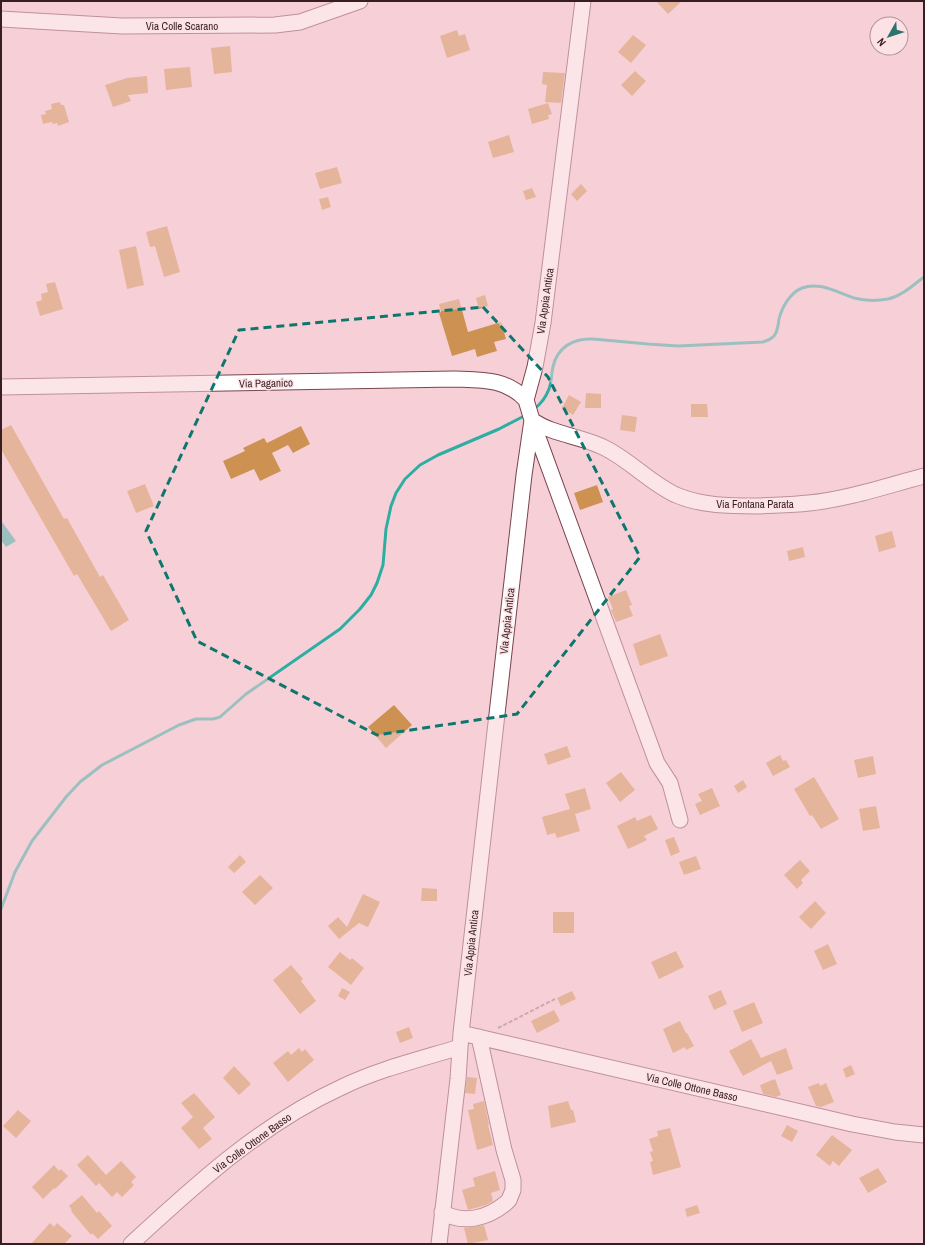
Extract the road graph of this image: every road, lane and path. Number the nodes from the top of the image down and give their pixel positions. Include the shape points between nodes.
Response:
1 (360, 1) edge
2 (584, 1) edge
3 (1, 19) edge
4 (1, 388) edge
5 (526, 400) junction
6 (532, 420) junction
7 (545, 456) junction
8 (526, 458) junction
9 (924, 476) edge
10 (680, 820) dead end
11 (555, 999) dead end
12 (479, 1037) junction
13 (460, 1040) junction
14 (924, 1135) edge
15 (442, 1212) junction
16 (131, 1244) edge
17 (439, 1244) edge

1 - 3 street, Via Colle Scarano via 300,22 275,25 108,26
2 - 5 street, Via Appia Antica via 542,323 535,367
4 - 5 street, Via Paganico via 454,379 502,384 515,390
5 - 6 street, Via Appia Antica
6 - 7 street
6 - 8 street, Via Appia Antica
6 - 9 street, Via Fontana Parata via 546,428 604,447 654,482 676,495 697,502 750,506 808,503
7 - 8 street
7 - 10 street via 657,763 670,783
8 - 13 street, Via Appia Antica
11 - 12 path
12 - 13 street, Via Colle Ottone Basso
12 - 14 street, Via Colle Ottone Basso via 852,1124
12 - 15 street via 513,1180 513,1190 506,1203 481,1217 458,1219
13 - 15 street, Via Appia Antica via 458,1079
13 - 16 street, Via Colle Ottone Basso via 358,1080 293,1113 264,1131 196,1185
15 - 17 street, Via Appia Antica

